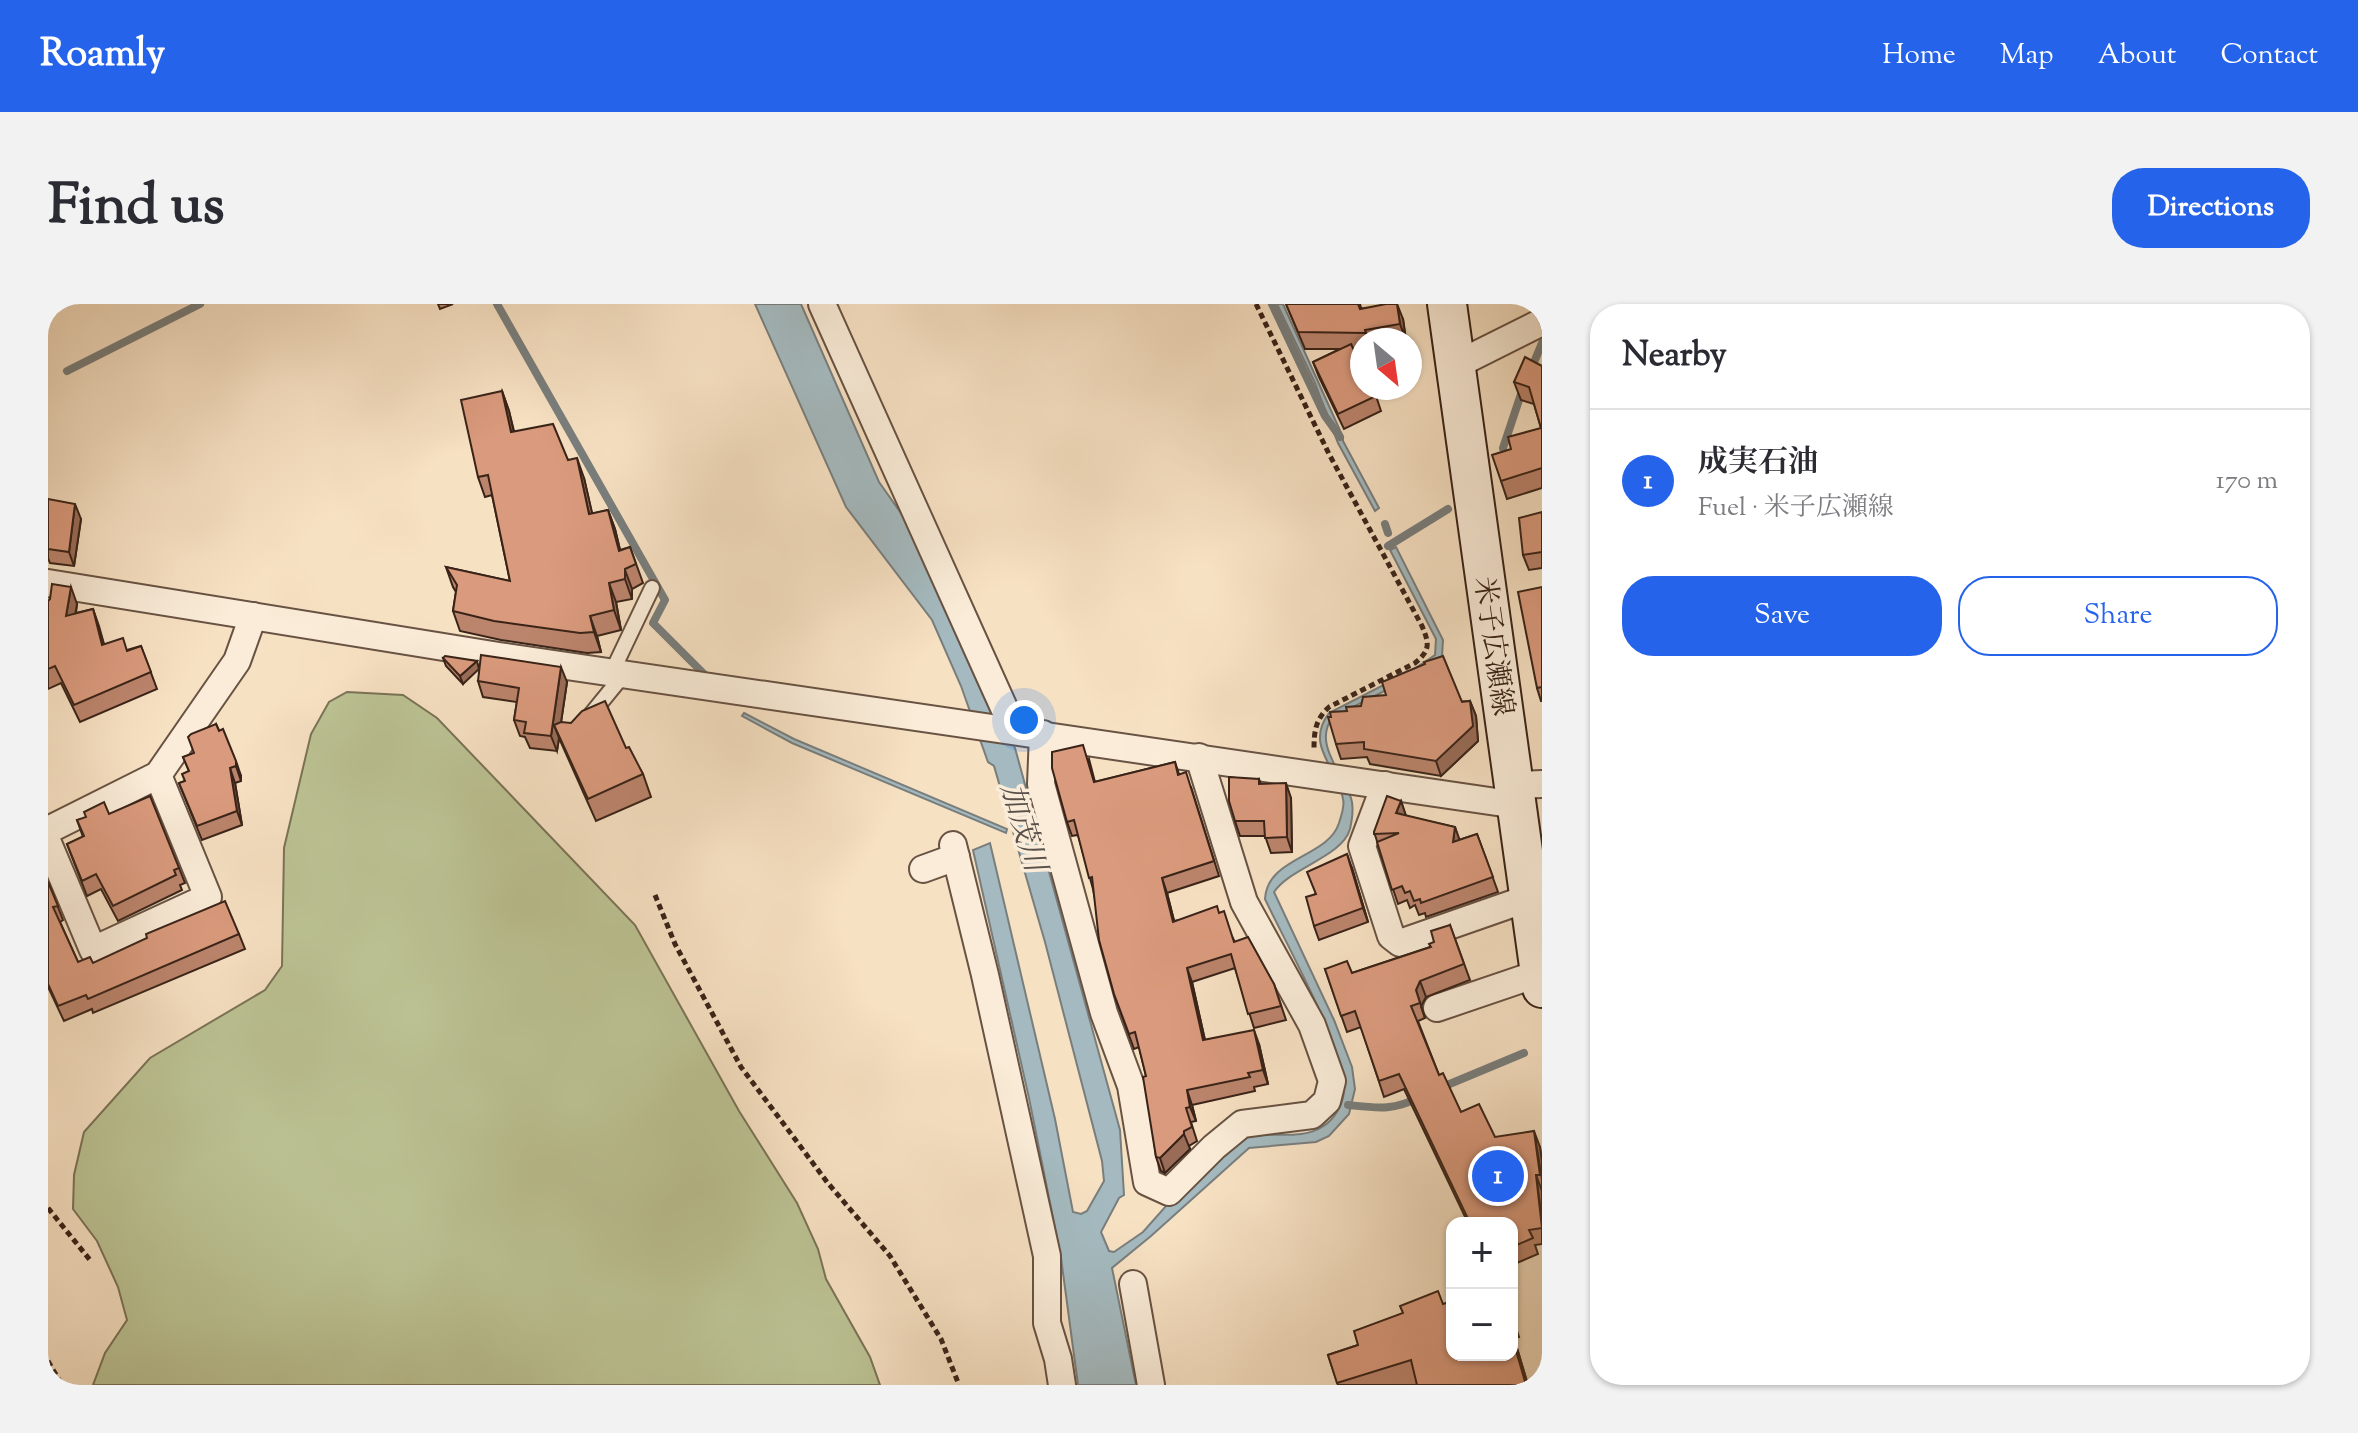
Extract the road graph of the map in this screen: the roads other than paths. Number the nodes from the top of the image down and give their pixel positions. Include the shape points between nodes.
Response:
1 (822, 304) edge
2 (1447, 304) edge
3 (1542, 322) edge
4 (1456, 365) junction
5 (48, 583) edge
6 (652, 588) dead end
7 (253, 616) junction
8 (618, 673) junction
9 (583, 725) edge
10 (1014, 730) junction
11 (1043, 734) junction
12 (1199, 757) junction
13 (158, 775) junction
14 (1385, 785) junction
15 (1524, 791) edge
16 (48, 830) edge
17 (48, 843) edge
18 (923, 869) dead end
19 (1529, 898) junction
20 (1541, 980) edge
21 (1437, 1008) dead end
22 (1133, 1284) dead end
23 (1062, 1385) edge
24 (1151, 1385) edge

1 - 10 street
2 - 4 main road, 米子広瀬線
3 - 4 street
4 - 15 main road, 米子広瀬線
5 - 7 street
6 - 8 lane
7 - 8 street
7 - 13 street via 237,661
8 - 9 lane
8 - 10 street
10 - 11 street
11 - 12 street
11 - 12 street via 1041,784 1104,1013 1131,1086 1147,1182 1169,1192 1242,1124 1312,1115 1327,1101 1332,1081 1312,1025 1244,902
12 - 14 street
13 - 16 street
13 - 17 street via 208,897 93,950
14 - 15 street
14 - 19 street via 1362,846 1391,936 1400,943
15 - 19 main road, 米子広瀬線
18 - 23 street via 954,851 1047,1256 1047,1323
19 - 20 main road, 米子広瀬線
20 - 21 street
22 - 24 street

